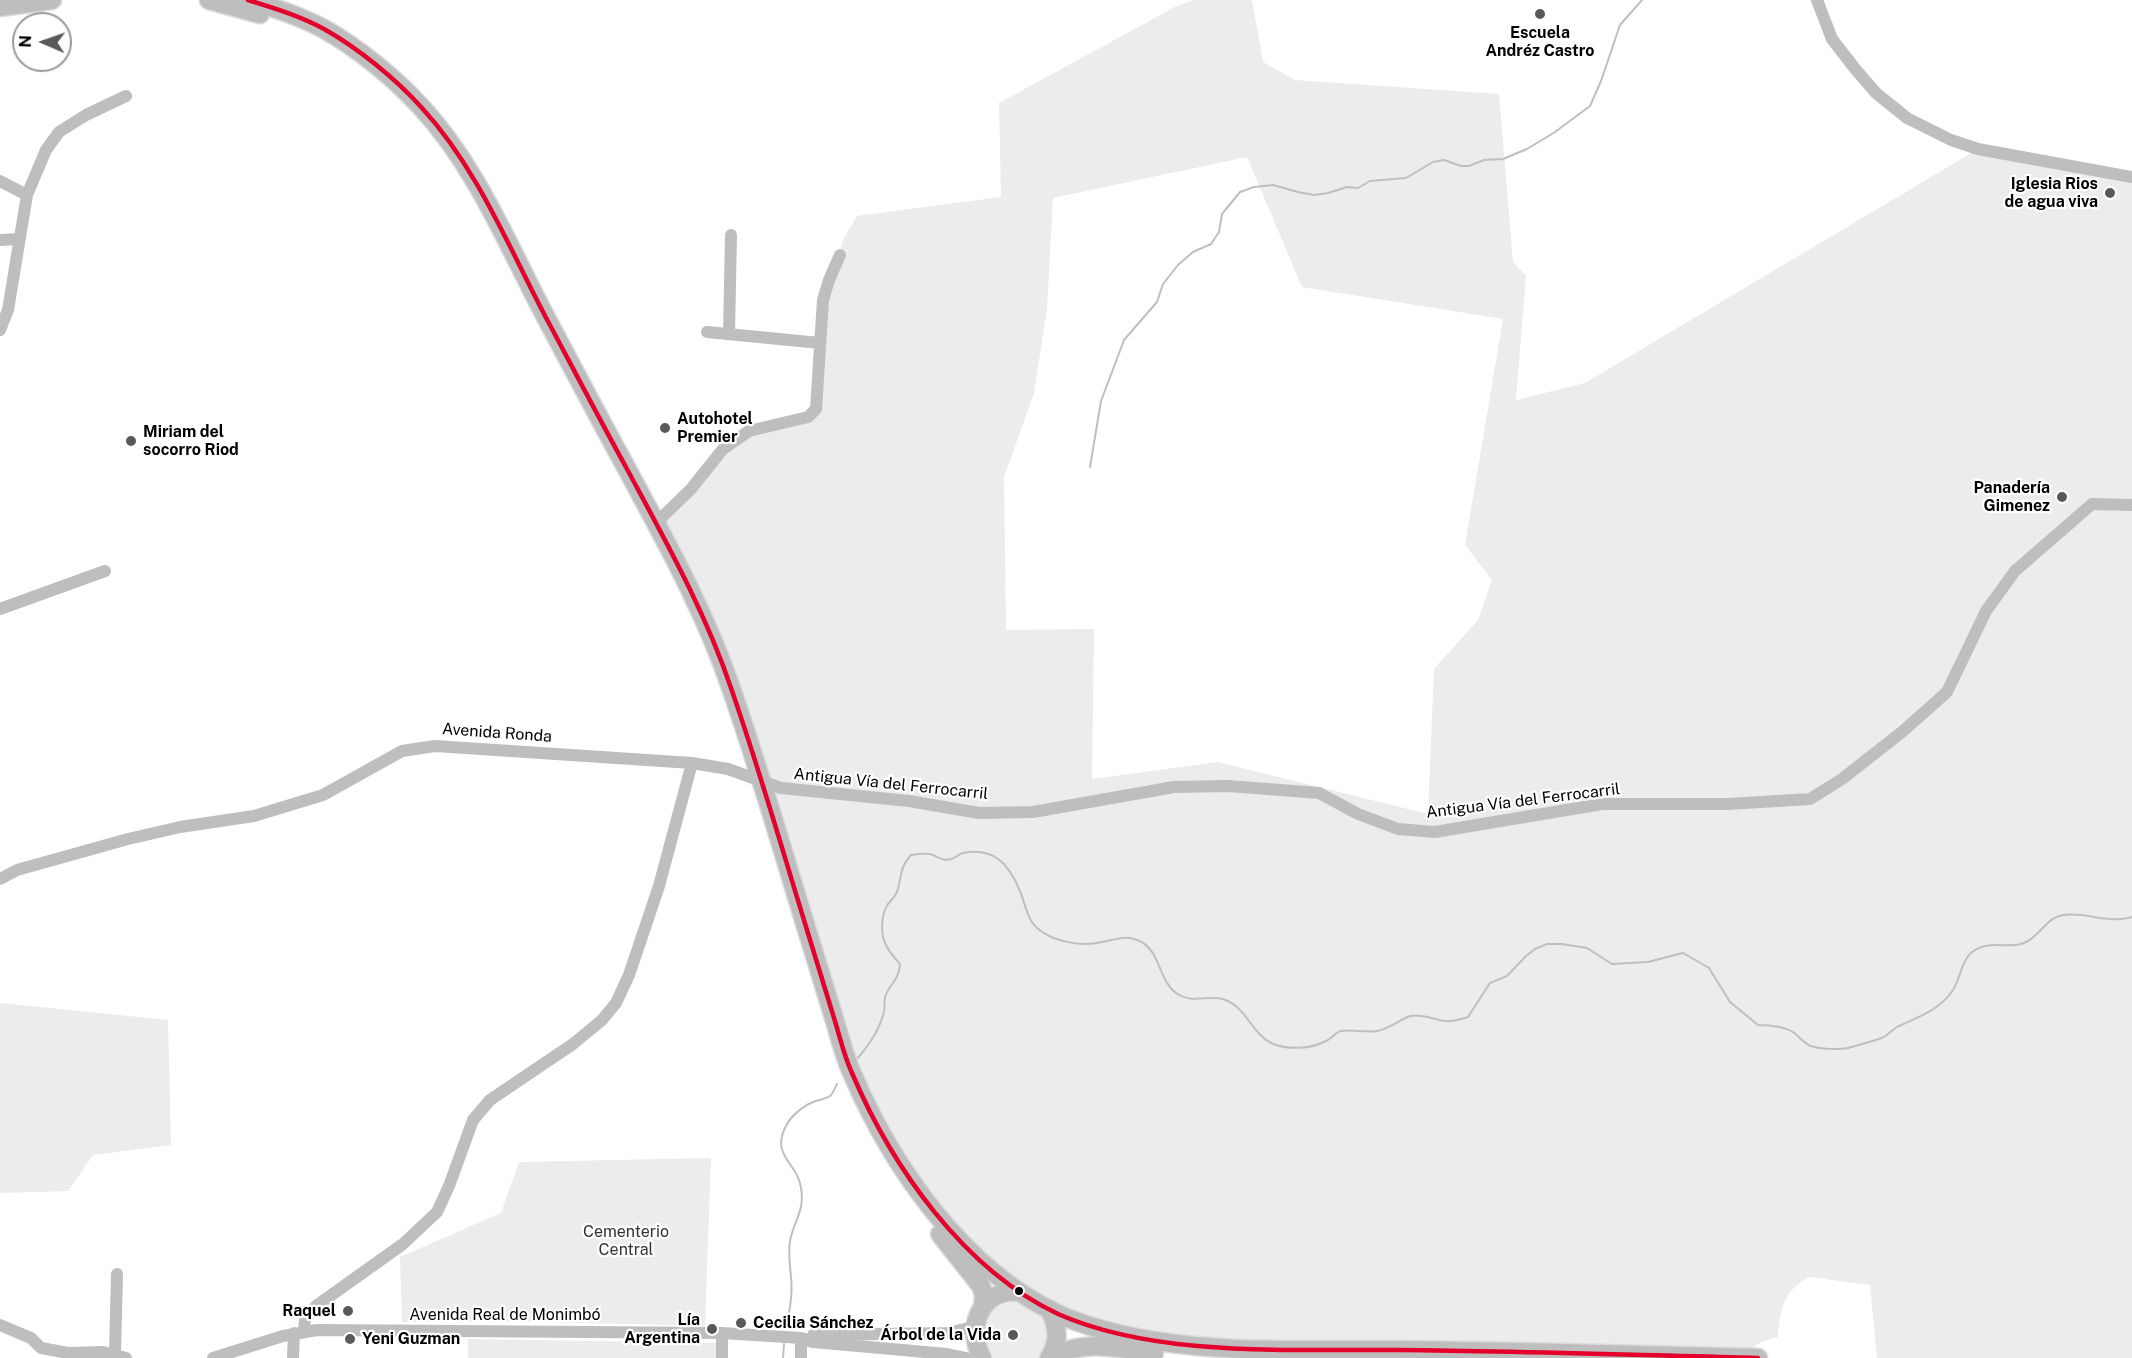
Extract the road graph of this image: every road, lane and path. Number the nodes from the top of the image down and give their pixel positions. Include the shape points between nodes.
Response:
1 (52, 0) edge
2 (209, 0) edge
3 (248, 0) edge
4 (1817, 0) edge
5 (0, 7) edge
6 (126, 96) dead end
7 (2132, 177) edge
8 (0, 181) edge
9 (27, 195) junction
10 (731, 235) dead end
11 (19, 239) junction
12 (0, 240) edge
13 (840, 255) dead end
14 (6, 286) edge
15 (0, 330) edge
16 (707, 332) dead end
17 (729, 334) junction
18 (820, 343) junction
19 (2132, 505) edge
20 (657, 522) junction
21 (105, 571) dead end
22 (0, 609) edge
23 (692, 763) junction
24 (755, 779) junction
25 (0, 879) edge
26 (117, 1274) dead end
27 (1020, 1292) junction
28 (1048, 1309) junction
29 (980, 1313) junction
30 (0, 1326) edge
31 (299, 1332) junction
32 (723, 1333) junction
33 (801, 1338) junction
34 (891, 1353) edge
35 (1129, 1354) edge
36 (120, 1356) edge
37 (1050, 1357) edge
38 (213, 1358) edge
39 (292, 1358) edge
40 (723, 1358) edge
41 (801, 1358) edge
42 (966, 1358) edge
43 (982, 1358) edge
44 (1230, 1358) edge
45 (1758, 1358) edge

1 - 5 highway
2 - 24 highway via 282,21 324,42 402,103 451,162 689,607
3 - 20 highway via 301,18 332,34 403,88 439,127 474,180
4 - 7 street via 1832,39 1876,93 1907,118 1978,149
6 - 9 street via 59,132 46,150
8 - 9 street
9 - 11 street
10 - 17 street
11 - 12 street
11 - 14 street
13 - 18 street via 823,300
14 - 15 street via 8,310
16 - 17 street
17 - 18 street
18 - 20 street via 816,409 808,417 749,431 723,448 691,489
19 - 24 street, Antigua Vía del Ferrocarril via 2092,504 2015,571 1986,611 1947,692 1842,779 1810,799 1728,804 1602,804 1435,832 1398,829 1319,793 1228,786 1174,787 1033,812 979,813 909,801 782,788
20 - 24 highway via 716,647
21 - 22 street
23 - 24 street, Avenida Ronda
23 - 25 street, Avenida Ronda via 435,746 402,751 323,795 254,816 128,839 17,870
23 - 31 street via 659,886 616,1003 573,1044 490,1100 473,1120 437,1212 396,1250 316,1306
24 - 27 highway via 849,1068 879,1130 906,1173 950,1228 982,1263
24 - 29 highway via 855,1106 883,1161 981,1286 984,1295
26 - 36 street
27 - 28 highway
27 - 29 highway via 1000,1293
28 - 37 highway via 1057,1330
28 - 45 highway via 1119,1335 1233,1350
29 - 33 street, Avenida Real de Monimbó via 969,1328 958,1332
29 - 43 highway via 976,1340
30 - 36 street via 31,1338 41,1348
31 - 32 street, Avenida Real de Monimbó
31 - 38 street, Avenida Real de Monimbó
31 - 39 street
32 - 33 street, Avenida Real de Monimbó
32 - 40 street
33 - 34 street, Avenida Real de Monimbó
33 - 41 street
34 - 42 street, Avenida Real de Monimbó
35 - 37 highway via 1088,1345
35 - 44 highway

